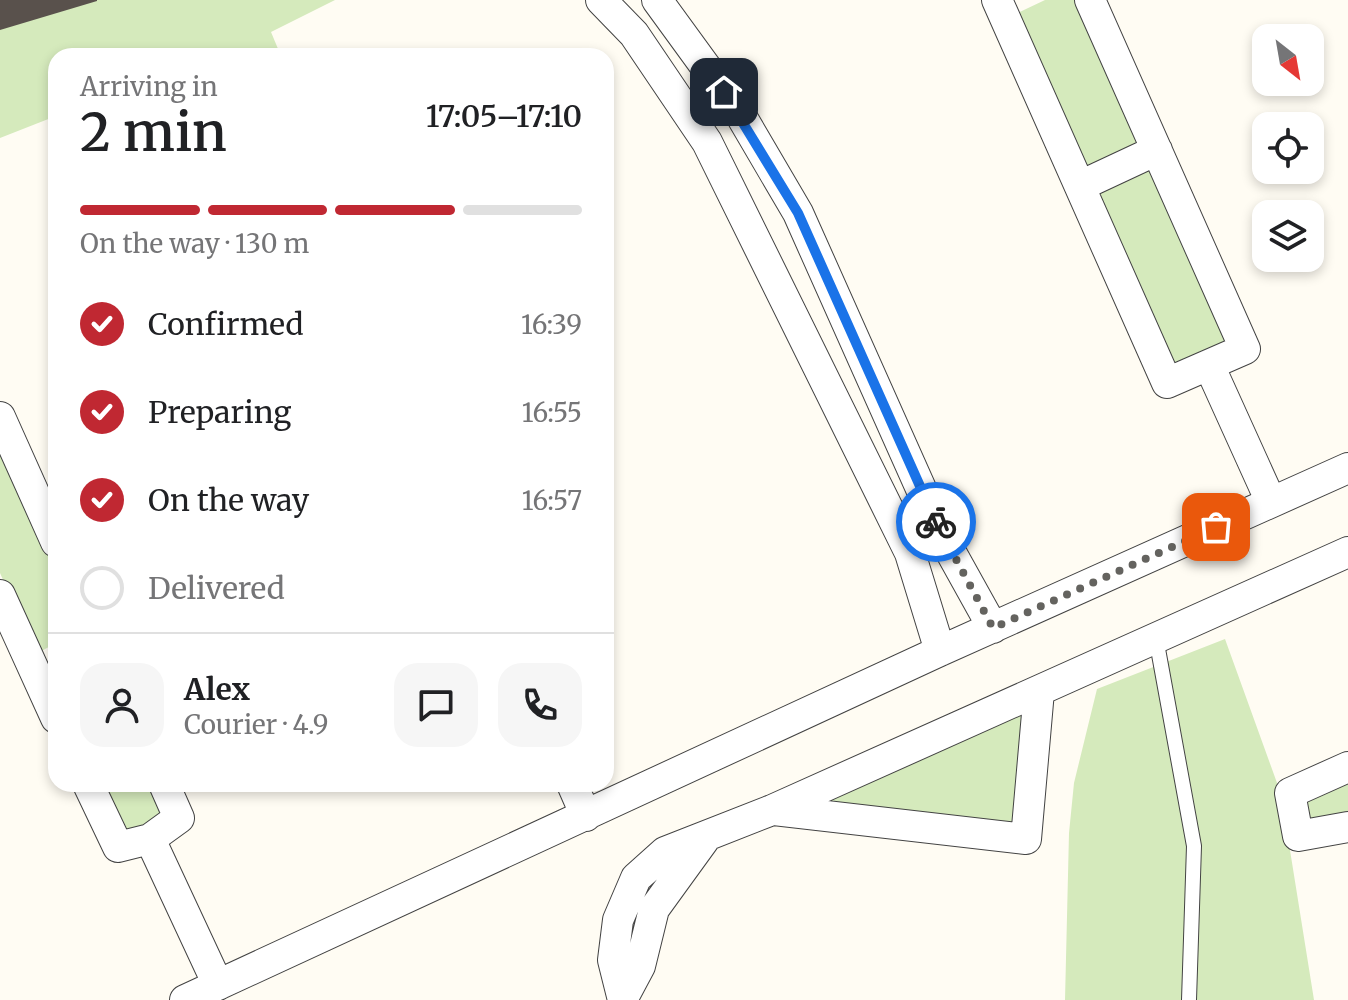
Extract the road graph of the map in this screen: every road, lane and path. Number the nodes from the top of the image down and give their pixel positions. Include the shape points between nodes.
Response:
1 (601, 0) edge
2 (657, 0) edge
3 (1090, 0) edge
4 (1009, 4) edge
5 (1157, 150) junction
6 (1080, 186) junction
7 (1209, 365) junction
8 (1, 420) edge
9 (1348, 468) edge
10 (1271, 502) junction
11 (48, 524) edge
12 (943, 538) junction
13 (1348, 552) edge
14 (910, 553) junction
15 (0, 595) edge
16 (993, 628) junction
17 (1156, 638) junction
18 (940, 651) junction
19 (44, 662) edge
20 (1039, 691) junction
21 (1348, 767) edge
22 (92, 792) edge
23 (168, 792) edge
24 (576, 792) edge
25 (772, 810) junction
26 (586, 816) junction
27 (1348, 827) edge
28 (150, 839) junction
29 (218, 985) junction
30 (623, 998) edge
31 (185, 1000) edge
32 (1189, 1000) edge

1 - 14 street via 634,34 707,142
2 - 12 street via 740,114 798,213
3 - 5 street
4 - 6 street
5 - 6 street
5 - 7 street via 1245,349
6 - 7 street via 1167,383
7 - 10 street
8 - 11 street
9 - 10 street
10 - 16 street
12 - 14 street
12 - 16 street
13 - 17 street
14 - 18 street
15 - 19 street
16 - 18 street
17 - 20 street
17 - 32 lane via 1194,846
18 - 26 street
20 - 25 street
20 - 25 street via 1026,839
21 - 27 street via 1290,793 1298,836
22 - 28 street via 118,847
23 - 28 street via 179,818
24 - 26 street
25 - 30 street via 704,840 654,909 640,966
26 - 29 street
28 - 29 street
29 - 31 street

